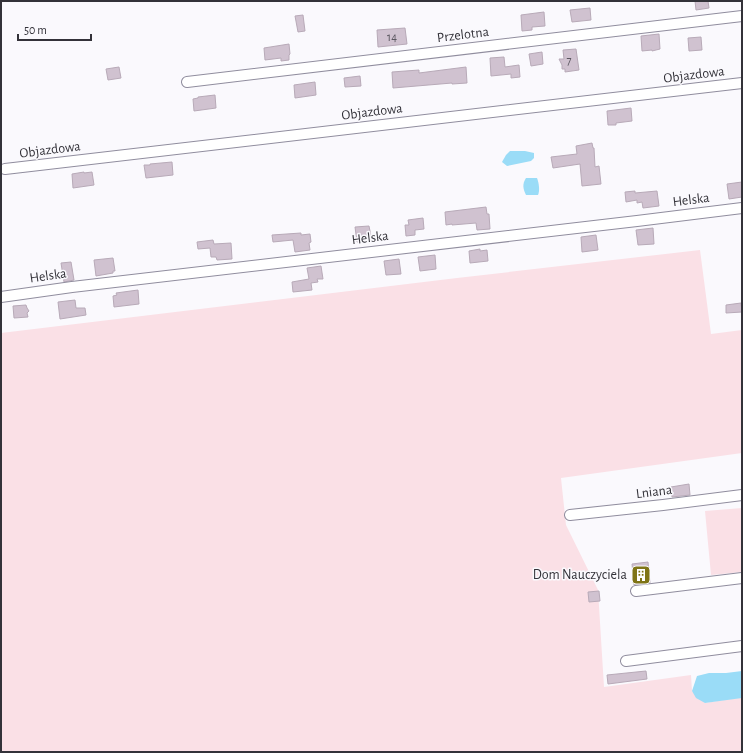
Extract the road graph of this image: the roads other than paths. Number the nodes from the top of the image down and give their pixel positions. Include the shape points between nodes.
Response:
1 (742, 16) edge
2 (187, 82) dead end
3 (742, 83) edge
4 (5, 169) dead end
5 (742, 208) edge
6 (1, 297) edge
7 (742, 495) edge
8 (570, 515) dead end
9 (742, 578) edge
10 (636, 591) dead end
11 (742, 646) edge
12 (626, 661) dead end

1 - 2 street, Przelotna
3 - 4 street, Objazdowa
5 - 6 street, Helska
7 - 8 street, Lniana
9 - 10 street
11 - 12 street

